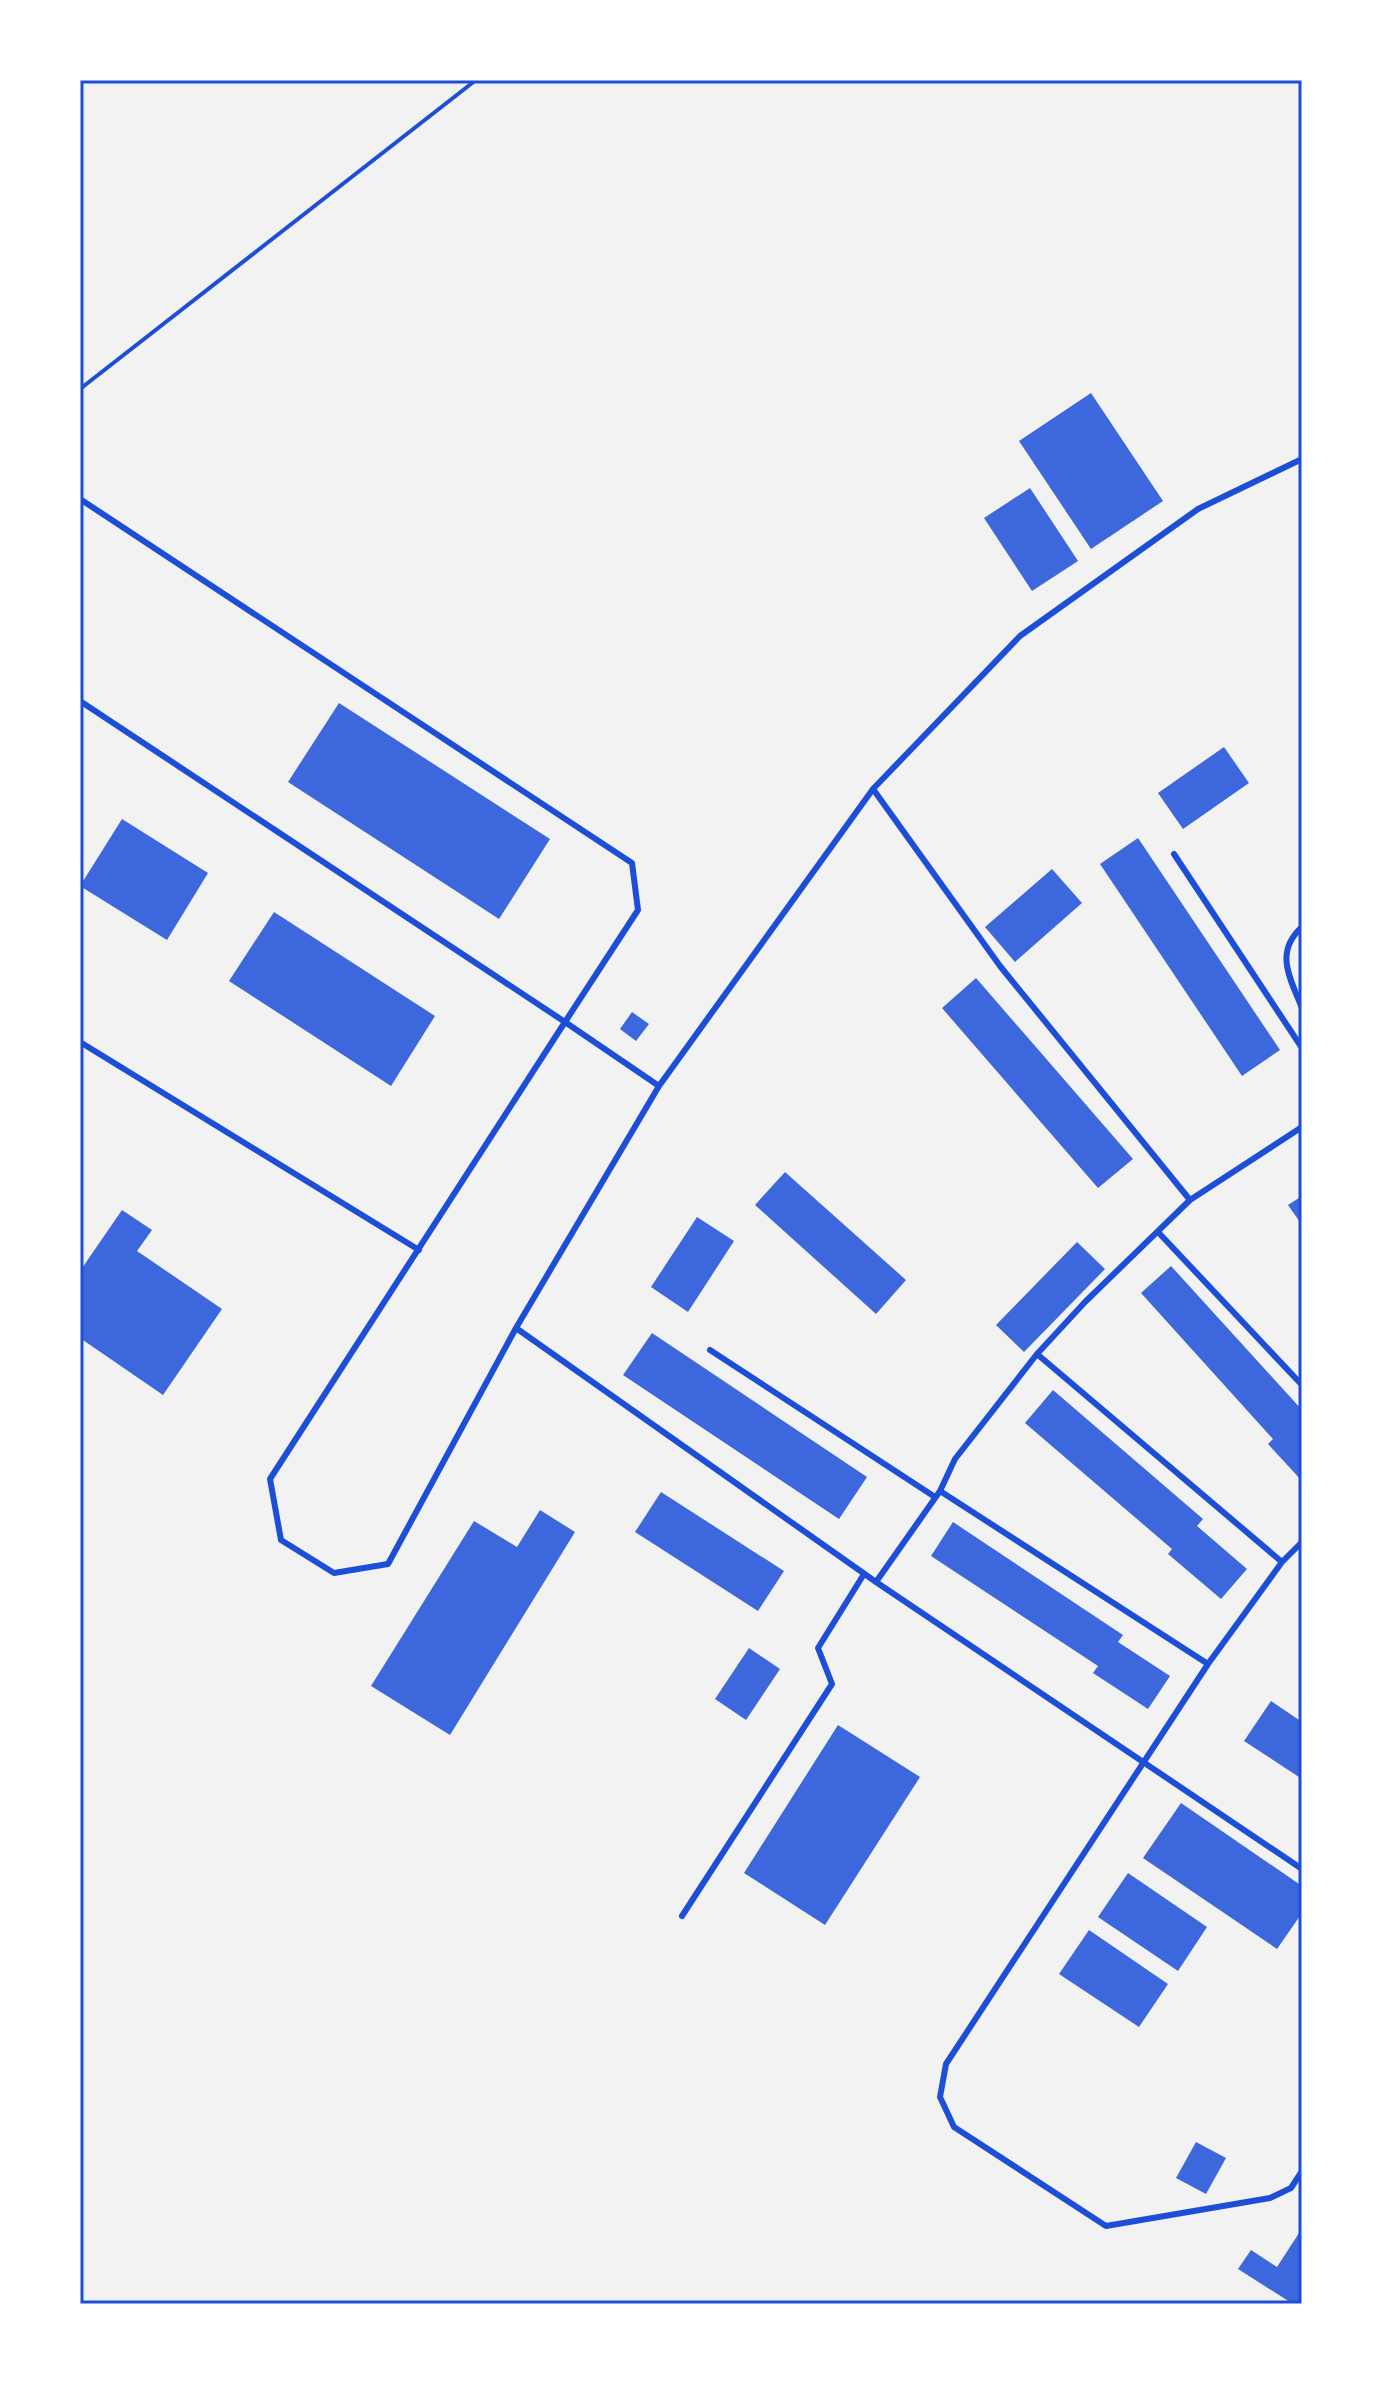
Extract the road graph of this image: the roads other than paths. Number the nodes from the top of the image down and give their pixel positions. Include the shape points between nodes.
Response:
1 (1302, 459) edge
2 (80, 499) edge
3 (80, 701) edge
4 (873, 789) junction
5 (1174, 854) dead end
6 (1302, 927) edge
7 (1302, 1008) edge
8 (565, 1022) junction
9 (80, 1042) edge
10 (1302, 1048) edge
11 (659, 1086) junction
12 (1302, 1127) edge
13 (1190, 1200) junction
14 (1158, 1232) junction
15 (419, 1250) junction
16 (516, 1328) junction
17 (710, 1350) dead end
18 (1037, 1354) junction
19 (1302, 1385) edge
20 (938, 1494) junction
21 (1302, 1542) edge
22 (1282, 1562) junction
23 (864, 1574) junction
24 (876, 1582) junction
25 (1208, 1664) junction
26 (1142, 1763) junction
27 (1302, 1869) edge
28 (682, 1916) dead end
29 (1302, 2171) edge

1 - 4 lane via 1198,509 1020,636
2 - 8 lane via 632,863 638,910
3 - 8 lane
4 - 11 lane
4 - 13 lane via 1000,966
5 - 10 lane
6 - 7 lane via 1285,953
8 - 11 lane
8 - 15 lane
9 - 15 lane
11 - 16 lane
12 - 13 lane
13 - 14 lane
14 - 18 lane
14 - 19 lane
15 - 16 lane via 270,1479 281,1540 334,1573 388,1564
16 - 23 lane
17 - 20 lane
18 - 20 lane via 955,1459
18 - 22 lane
20 - 24 lane
20 - 25 lane
21 - 22 lane
22 - 25 lane
23 - 24 lane
23 - 28 lane via 818,1648 832,1684
24 - 26 lane
25 - 26 lane
26 - 27 lane
26 - 29 lane via 946,2064 940,2097 954,2127 1106,2226 1270,2198 1291,2188

